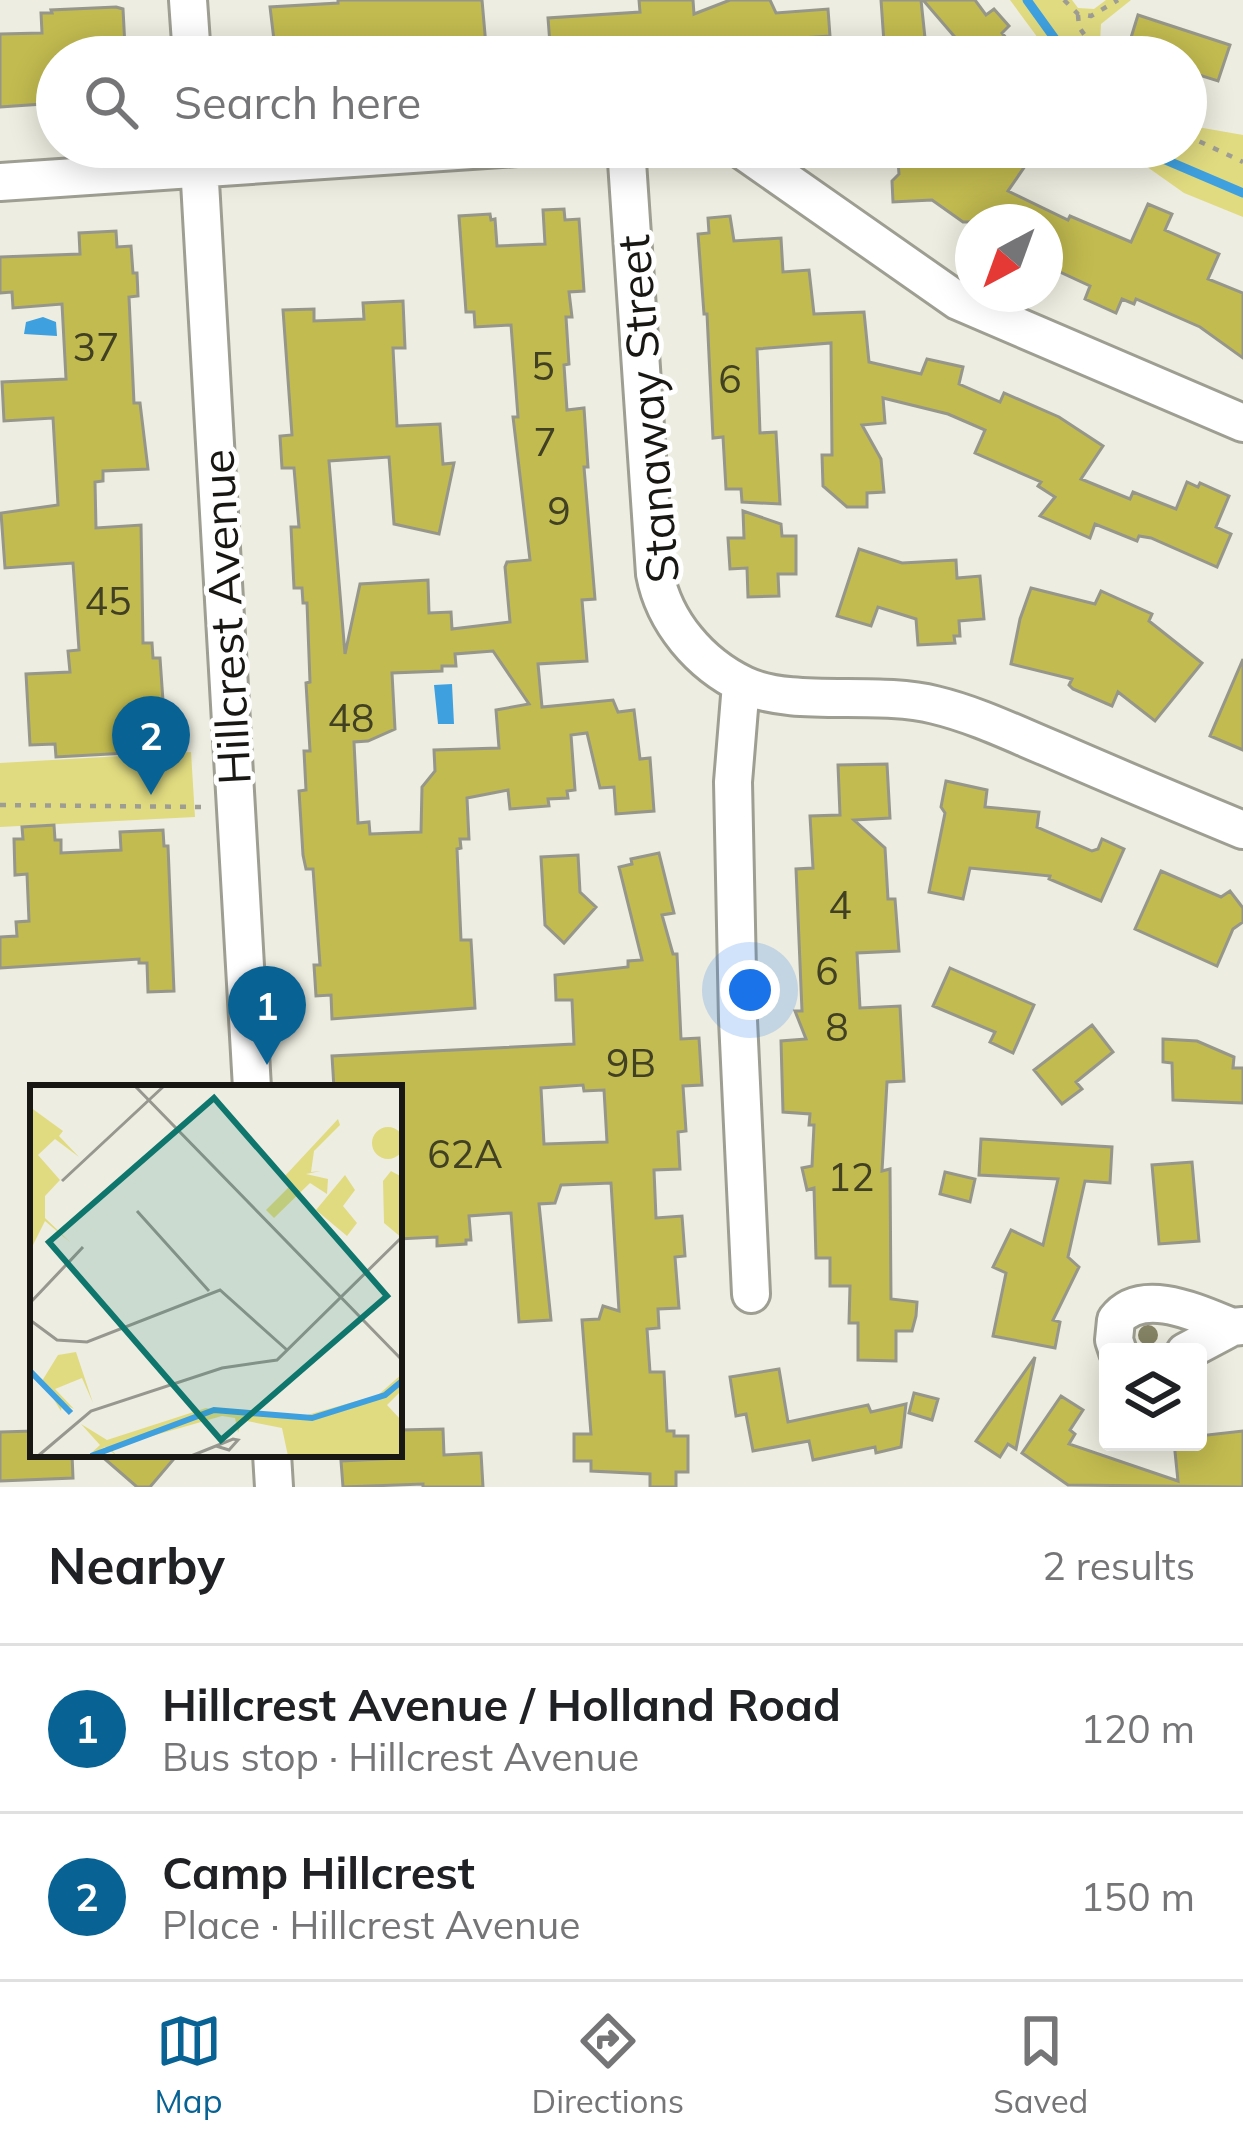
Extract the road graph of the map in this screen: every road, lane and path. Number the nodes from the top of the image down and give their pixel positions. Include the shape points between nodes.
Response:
1 (188, 0) edge
2 (1064, 0) edge
3 (1118, 0) edge
4 (1078, 14) junction
5 (191, 36) edge
6 (1085, 36) edge
7 (1207, 145) edge
8 (1243, 162) edge
9 (121, 168) edge
10 (199, 168) edge
11 (628, 168) edge
12 (768, 168) edge
13 (0, 182) edge
14 (1243, 423) edge
15 (741, 684) junction
16 (0, 805) edge
17 (216, 808) dead end
18 (1243, 830) edge
19 (252, 1085) edge
20 (751, 1294) dead end
21 (1237, 1327) edge
22 (1116, 1343) edge
23 (1204, 1343) edge
24 (272, 1457) edge
25 (274, 1487) edge

1 - 5 street
2 - 4 path
3 - 4 path via 1097,14
4 - 6 path
7 - 8 path
9 - 13 street
10 - 19 street, Hillcrest Avenue
11 - 15 street, Stanaway Street via 659,595 690,643
12 - 14 street via 958,302
15 - 18 street, Stanaway Street via 778,695 892,697 947,708
15 - 20 street via 733,782 736,974
16 - 17 path
21 - 22 street via 1136,1304 1116,1320
21 - 23 street
24 - 25 street

